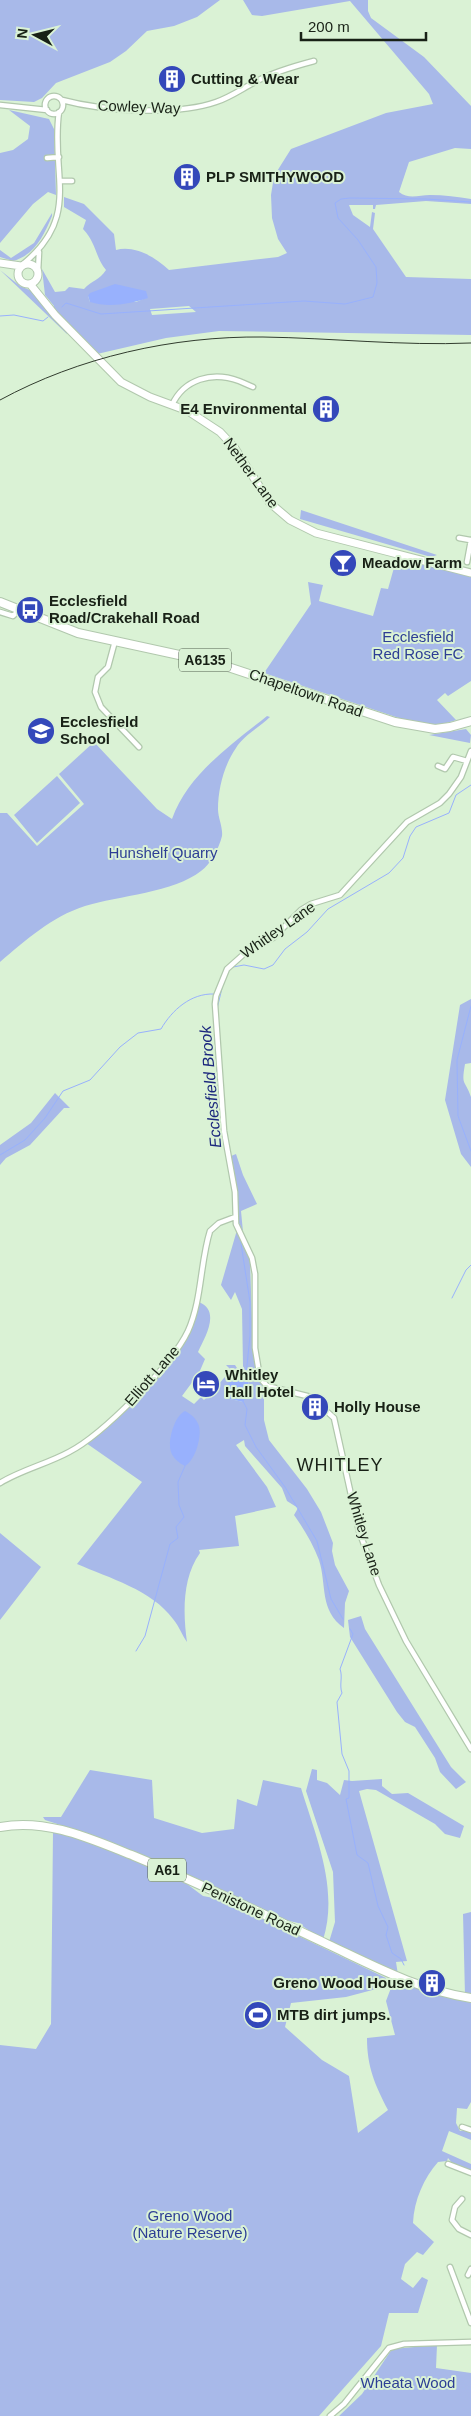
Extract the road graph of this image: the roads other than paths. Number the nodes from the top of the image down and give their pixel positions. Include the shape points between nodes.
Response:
1 (314, 61) dead end
2 (62, 100) junction
3 (45, 103) junction
4 (74, 104) junction
5 (0, 105) edge
6 (33, 108) junction
7 (61, 110) junction
8 (49, 112) junction
9 (57, 126) junction
10 (59, 157) junction
11 (47, 158) dead end
12 (72, 181) dead end
13 (61, 182) junction
14 (38, 252) junction
15 (2, 264) edge
16 (22, 265) junction
17 (38, 274) junction
18 (19, 278) junction
19 (30, 284) junction
20 (41, 296) junction
21 (253, 387) dead end
22 (172, 405) junction
23 (459, 538) dead end
24 (471, 540) edge
25 (467, 562) dead end
26 (471, 573) edge
27 (0, 602) edge
28 (20, 609) junction
29 (0, 612) edge
30 (115, 641) junction
31 (470, 724) edge
32 (139, 748) dead end
33 (471, 751) edge
34 (467, 761) junction
35 (438, 766) dead end
36 (235, 1216) junction
37 (0, 1484) edge
38 (471, 1749) edge
39 (0, 1827) edge
40 (471, 1998) edge
41 (462, 2127) dead end
42 (471, 2130) edge
43 (448, 2164) dead end
44 (471, 2173) edge
45 (462, 2200) dead end
46 (471, 2235) edge
47 (450, 2267) dead end
48 (471, 2269) edge
49 (468, 2275) dead end
50 (471, 2323) edge
51 (471, 2342) edge
52 (330, 2416) edge

1 - 4 street, Cowley Way via 263,78 223,99 186,109
2 - 3 street via 51,96
2 - 4 street, Cowley Way
2 - 7 street
3 - 6 street
3 - 8 street
4 - 7 street, Cowley Way
5 - 6 street
6 - 8 street
7 - 8 street
7 - 9 street
8 - 9 street
9 - 10 street
10 - 11 street
10 - 13 street
12 - 13 street
13 - 14 street via 58,214
14 - 16 street
14 - 17 street
15 - 16 main road
15 - 18 main road
16 - 17 main road via 33,265
16 - 18 main road
17 - 19 main road
17 - 20 main road, Nether Lane
18 - 19 main road
19 - 20 main road, Nether Lane
20 - 22 main road, Nether Lane via 55,315 117,378 133,389
21 - 22 street via 225,378 199,379 180,390
22 - 26 main road, Nether Lane via 201,418 220,432 234,447 270,503 290,520 316,532
23 - 24 street
24 - 25 street
27 - 28 main road, A6135
28 - 29 street via 13,616
28 - 30 main road, A6135 via 78,632
30 - 31 main road, Chapeltown Road / A6135 via 216,663 395,722 435,729
30 - 32 street via 108,667 98,677 95,692 101,707
33 - 34 street, Whitley Lane
34 - 35 street via 453,757 445,769
34 - 36 street, Whitley Lane via 461,777 440,804 407,822 340,895 301,910 273,938 245,953 225,972 215,1004 224,1131 235,1192
36 - 37 street, Elliott Lane via 210,1231 188,1330 134,1399 76,1448
36 - 38 street, Whitley Lane via 255,1274 255,1348 260,1378 267,1386 311,1397 335,1421 359,1531 379,1586 406,1641
39 - 40 main road, Penistone Road / A61 via 39,1825 79,1834 176,1874 391,1976
41 - 42 street
43 - 44 street
45 - 46 street via 455,2207 452,2220
47 - 50 street
48 - 49 street
51 - 52 street via 404,2344 389,2348 344,2404

